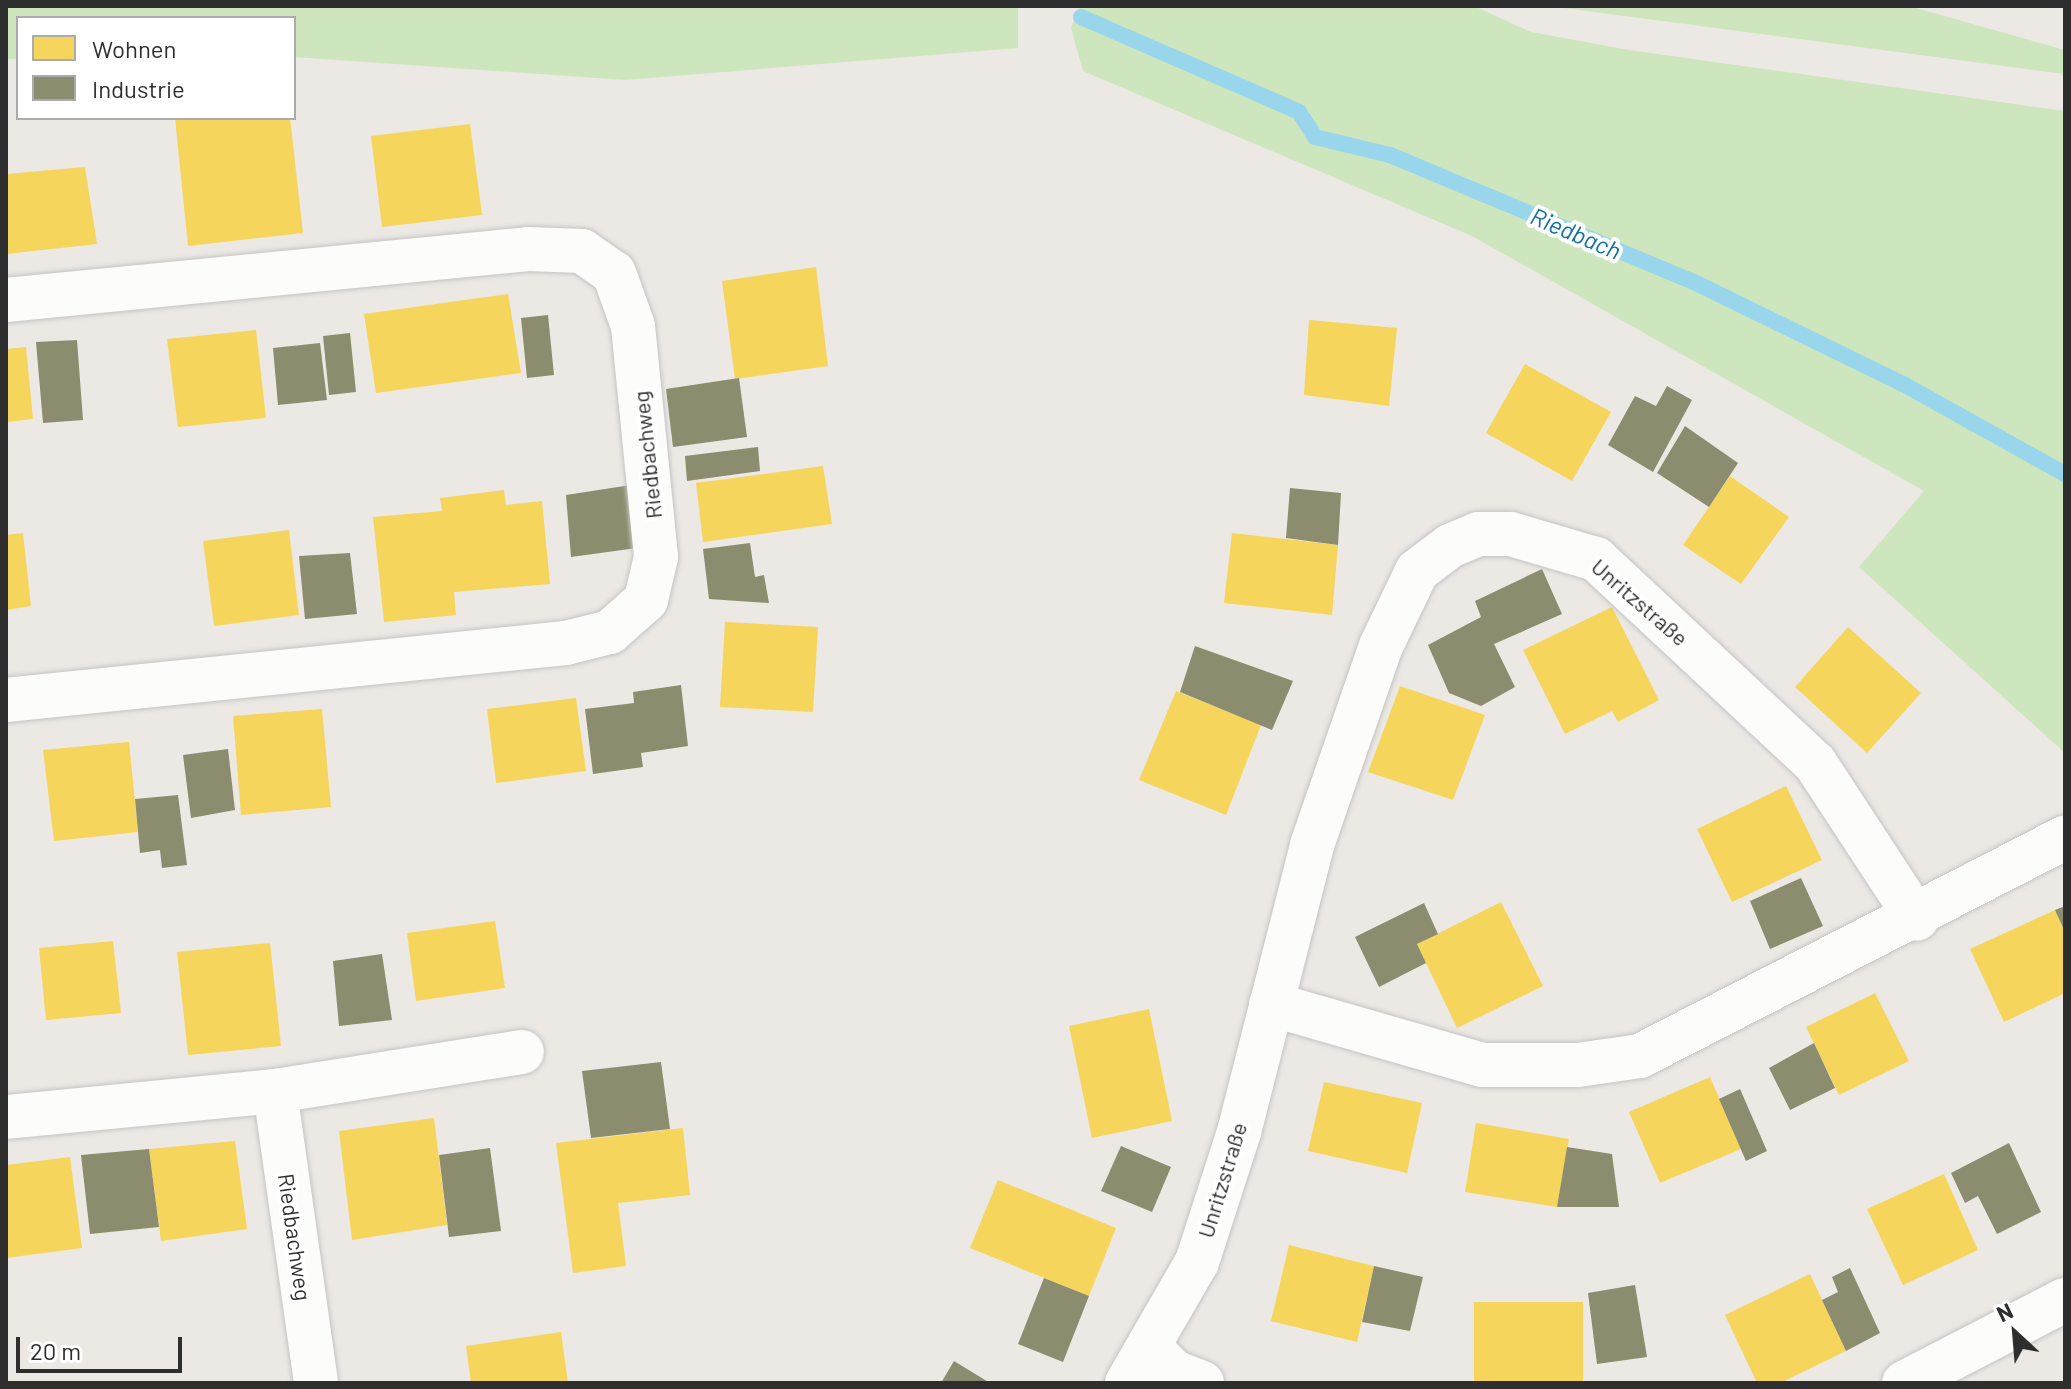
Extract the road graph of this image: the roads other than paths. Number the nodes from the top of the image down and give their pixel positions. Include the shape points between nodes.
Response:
1 (6, 300) edge
2 (6, 700) edge
3 (2065, 838) edge
4 (1917, 919) junction
5 (1271, 1004) junction
6 (522, 1052) dead end
7 (275, 1091) junction
8 (6, 1117) edge
9 (2065, 1300) edge
10 (1138, 1365) edge
11 (316, 1383) edge
12 (1202, 1383) edge
13 (1904, 1383) edge

1 - 2 street, Riedbachweg via 529,249 582,251 614,273 633,326 656,557 646,600 610,632 566,643
3 - 4 street
4 - 5 street via 1702,1030 1640,1056 1578,1065 1482,1065
4 - 5 street, Unritzstraße via 1815,763 1596,559 1511,534 1478,534 1417,571 1381,646 1312,845
5 - 10 street, Unritzstraße via 1197,1262
6 - 7 street
7 - 8 street
7 - 11 street, Riedbachweg
9 - 13 street
10 - 12 street, Unritzstraße

